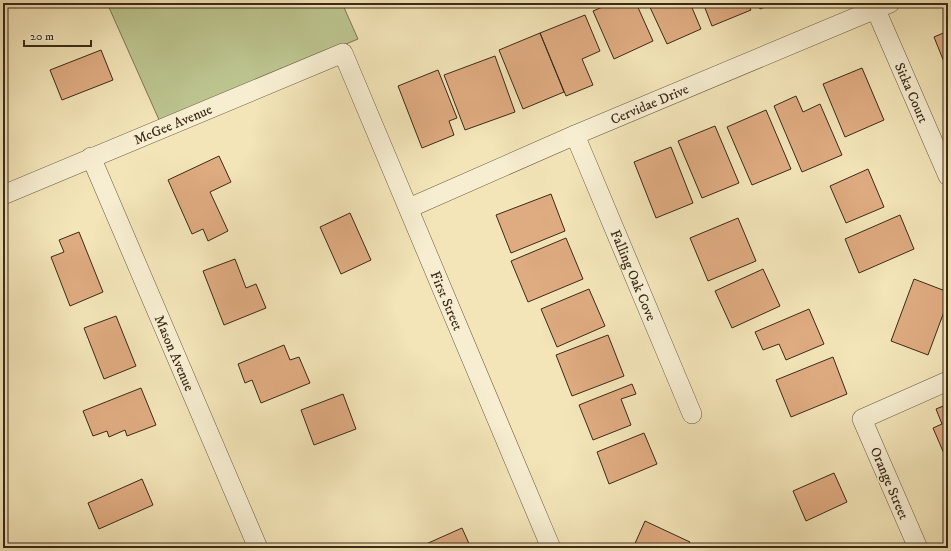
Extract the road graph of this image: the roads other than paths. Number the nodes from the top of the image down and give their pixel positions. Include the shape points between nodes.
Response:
1 (883, 6) edge
2 (343, 53) joint
3 (575, 135) junction
4 (91, 157) junction
5 (948, 176) edge
6 (3, 195) edge
7 (409, 208) junction
8 (948, 381) edge
9 (692, 414) dead end
10 (258, 548) edge
11 (551, 548) edge
12 (918, 548) edge

1 - 3 street, Cervidae Drive
1 - 5 street, Sitka Court
2 - 4 street, McGee Avenue
2 - 7 street, First Street
3 - 7 street, Cervidae Drive
3 - 9 street, Falling Oak Cove
4 - 6 street, McGee Avenue
4 - 10 street, Mason Avenue
7 - 11 street, First Street
8 - 12 street, Orange Street via 862,419

